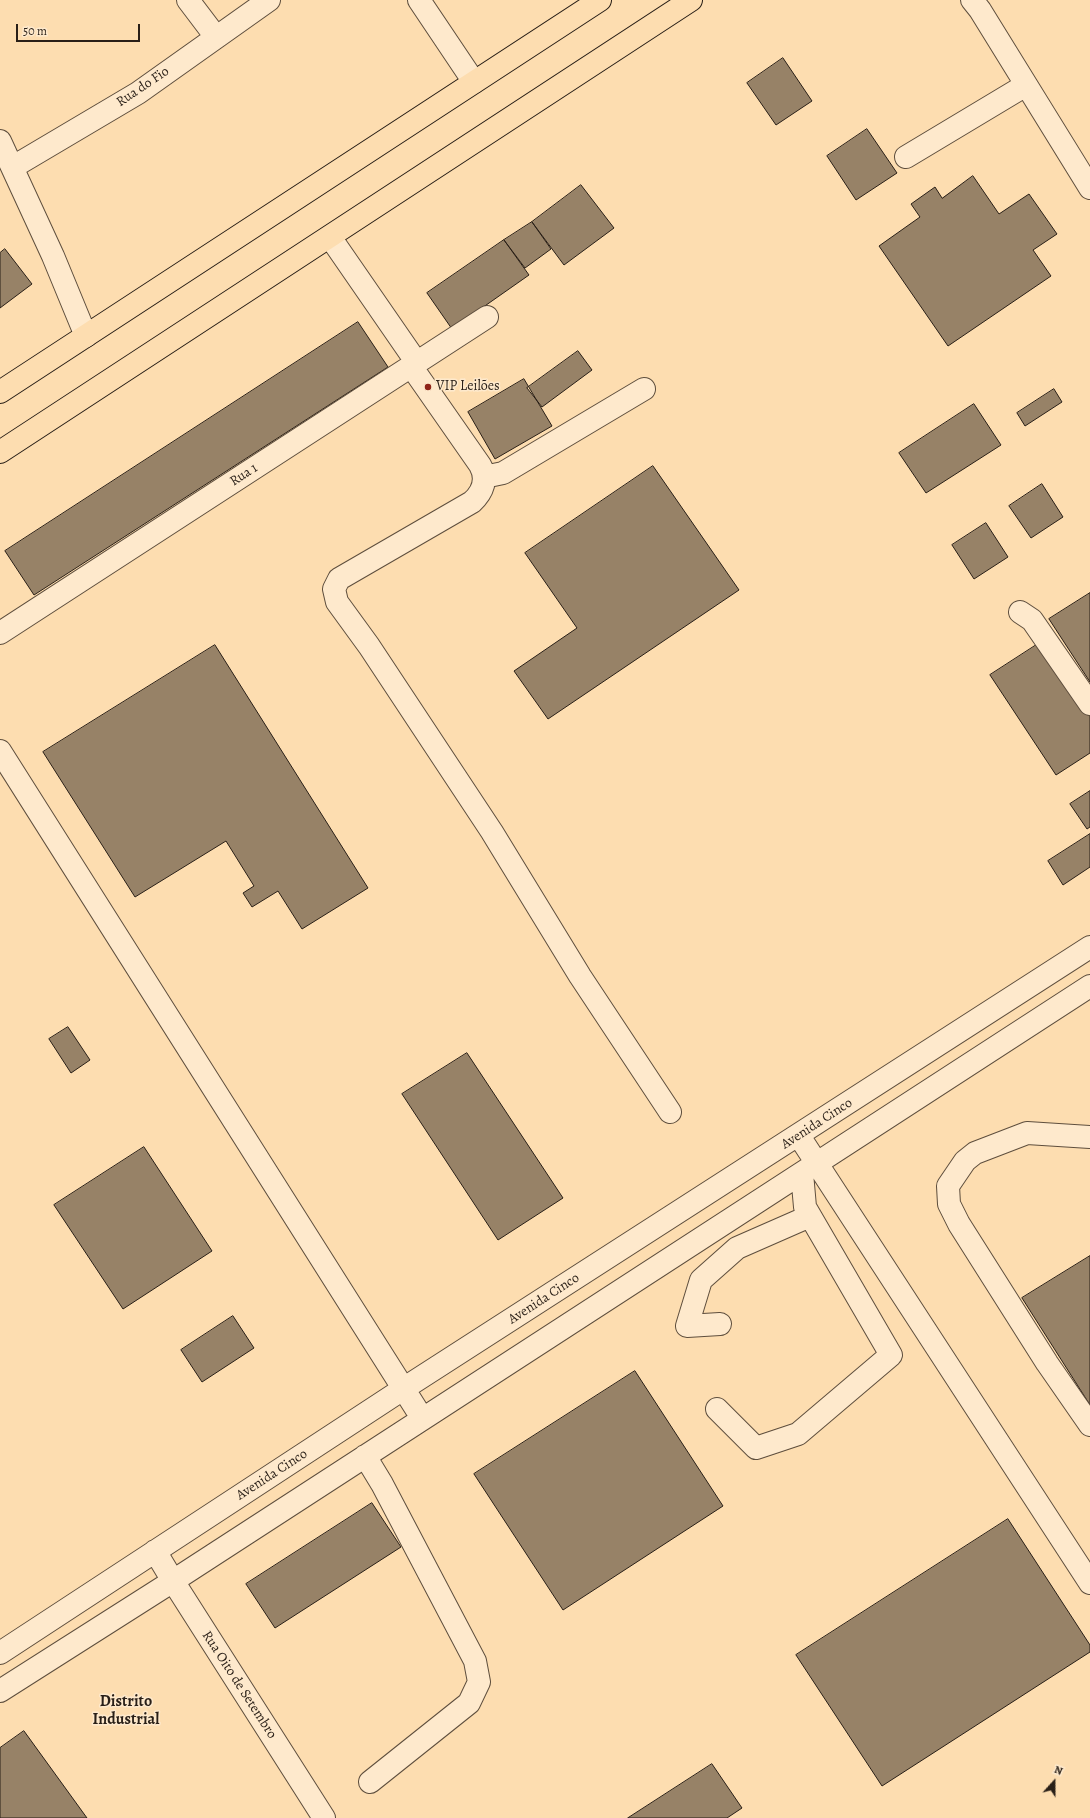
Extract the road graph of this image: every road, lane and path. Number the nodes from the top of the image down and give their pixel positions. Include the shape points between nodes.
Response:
1 (188, 0) edge
2 (269, 0) edge
3 (419, 0) edge
4 (600, 0) edge
5 (691, 0) edge
6 (972, 0) edge
7 (216, 37) junction
8 (474, 82) junction
9 (1026, 84) junction
10 (1, 145) edge
11 (906, 157) dead end
12 (13, 167) junction
13 (1090, 188) edge
14 (330, 237) junction
15 (488, 317) dead end
16 (86, 336) junction
17 (414, 365) junction
18 (644, 389) dead end
19 (0, 392) edge
20 (0, 452) edge
21 (484, 477) junction
22 (1020, 612) dead end
23 (0, 633) edge
24 (1090, 704) edge
25 (0, 751) edge
26 (1090, 947) edge
27 (1090, 986) edge
28 (670, 1112) dead end
29 (799, 1136) junction
30 (1090, 1137) edge
31 (809, 1168) junction
32 (810, 1216) junction
33 (720, 1324) dead end
34 (403, 1389) junction
35 (717, 1408) dead end
36 (422, 1418) junction
37 (1090, 1426) edge
38 (365, 1456) junction
39 (155, 1551) junction
40 (173, 1581) junction
41 (1090, 1583) edge
42 (0, 1653) edge
43 (0, 1691) edge
44 (370, 1782) dead end
45 (324, 1818) edge

1 - 7 street
2 - 7 street, Rua do Fio
3 - 8 street
4 - 8 highway
5 - 14 highway
6 - 9 street
7 - 12 street, Rua do Fio via 138,92
8 - 16 highway
9 - 11 street
9 - 13 street
10 - 12 street
12 - 16 street
14 - 17 street
14 - 20 highway
15 - 17 street, Rua 1
16 - 19 highway
17 - 21 street via 480,466
17 - 23 street, Rua 1
18 - 21 street via 503,473
21 - 28 street via 481,493 472,502 339,579 335,595 337,602 492,832 580,976
22 - 24 street via 1032,620
25 - 34 street
26 - 29 street, Avenida Cinco
27 - 31 street
29 - 31 street
29 - 34 street, Avenida Cinco
30 - 37 street via 1027,1133 975,1153 965,1161 948,1186 949,1204 959,1224
31 - 32 street via 805,1207
31 - 36 street
31 - 41 street
32 - 33 street via 737,1248 700,1280 687,1326
32 - 35 street via 891,1355 798,1434 756,1448
34 - 36 street
34 - 39 street, Avenida Cinco
36 - 38 street
38 - 40 street
38 - 44 street via 475,1661 479,1682 469,1703
39 - 40 street, Rua Oito de Setembro
39 - 42 street, Avenida Cinco
40 - 43 street
40 - 45 street, Rua Oito de Setembro

